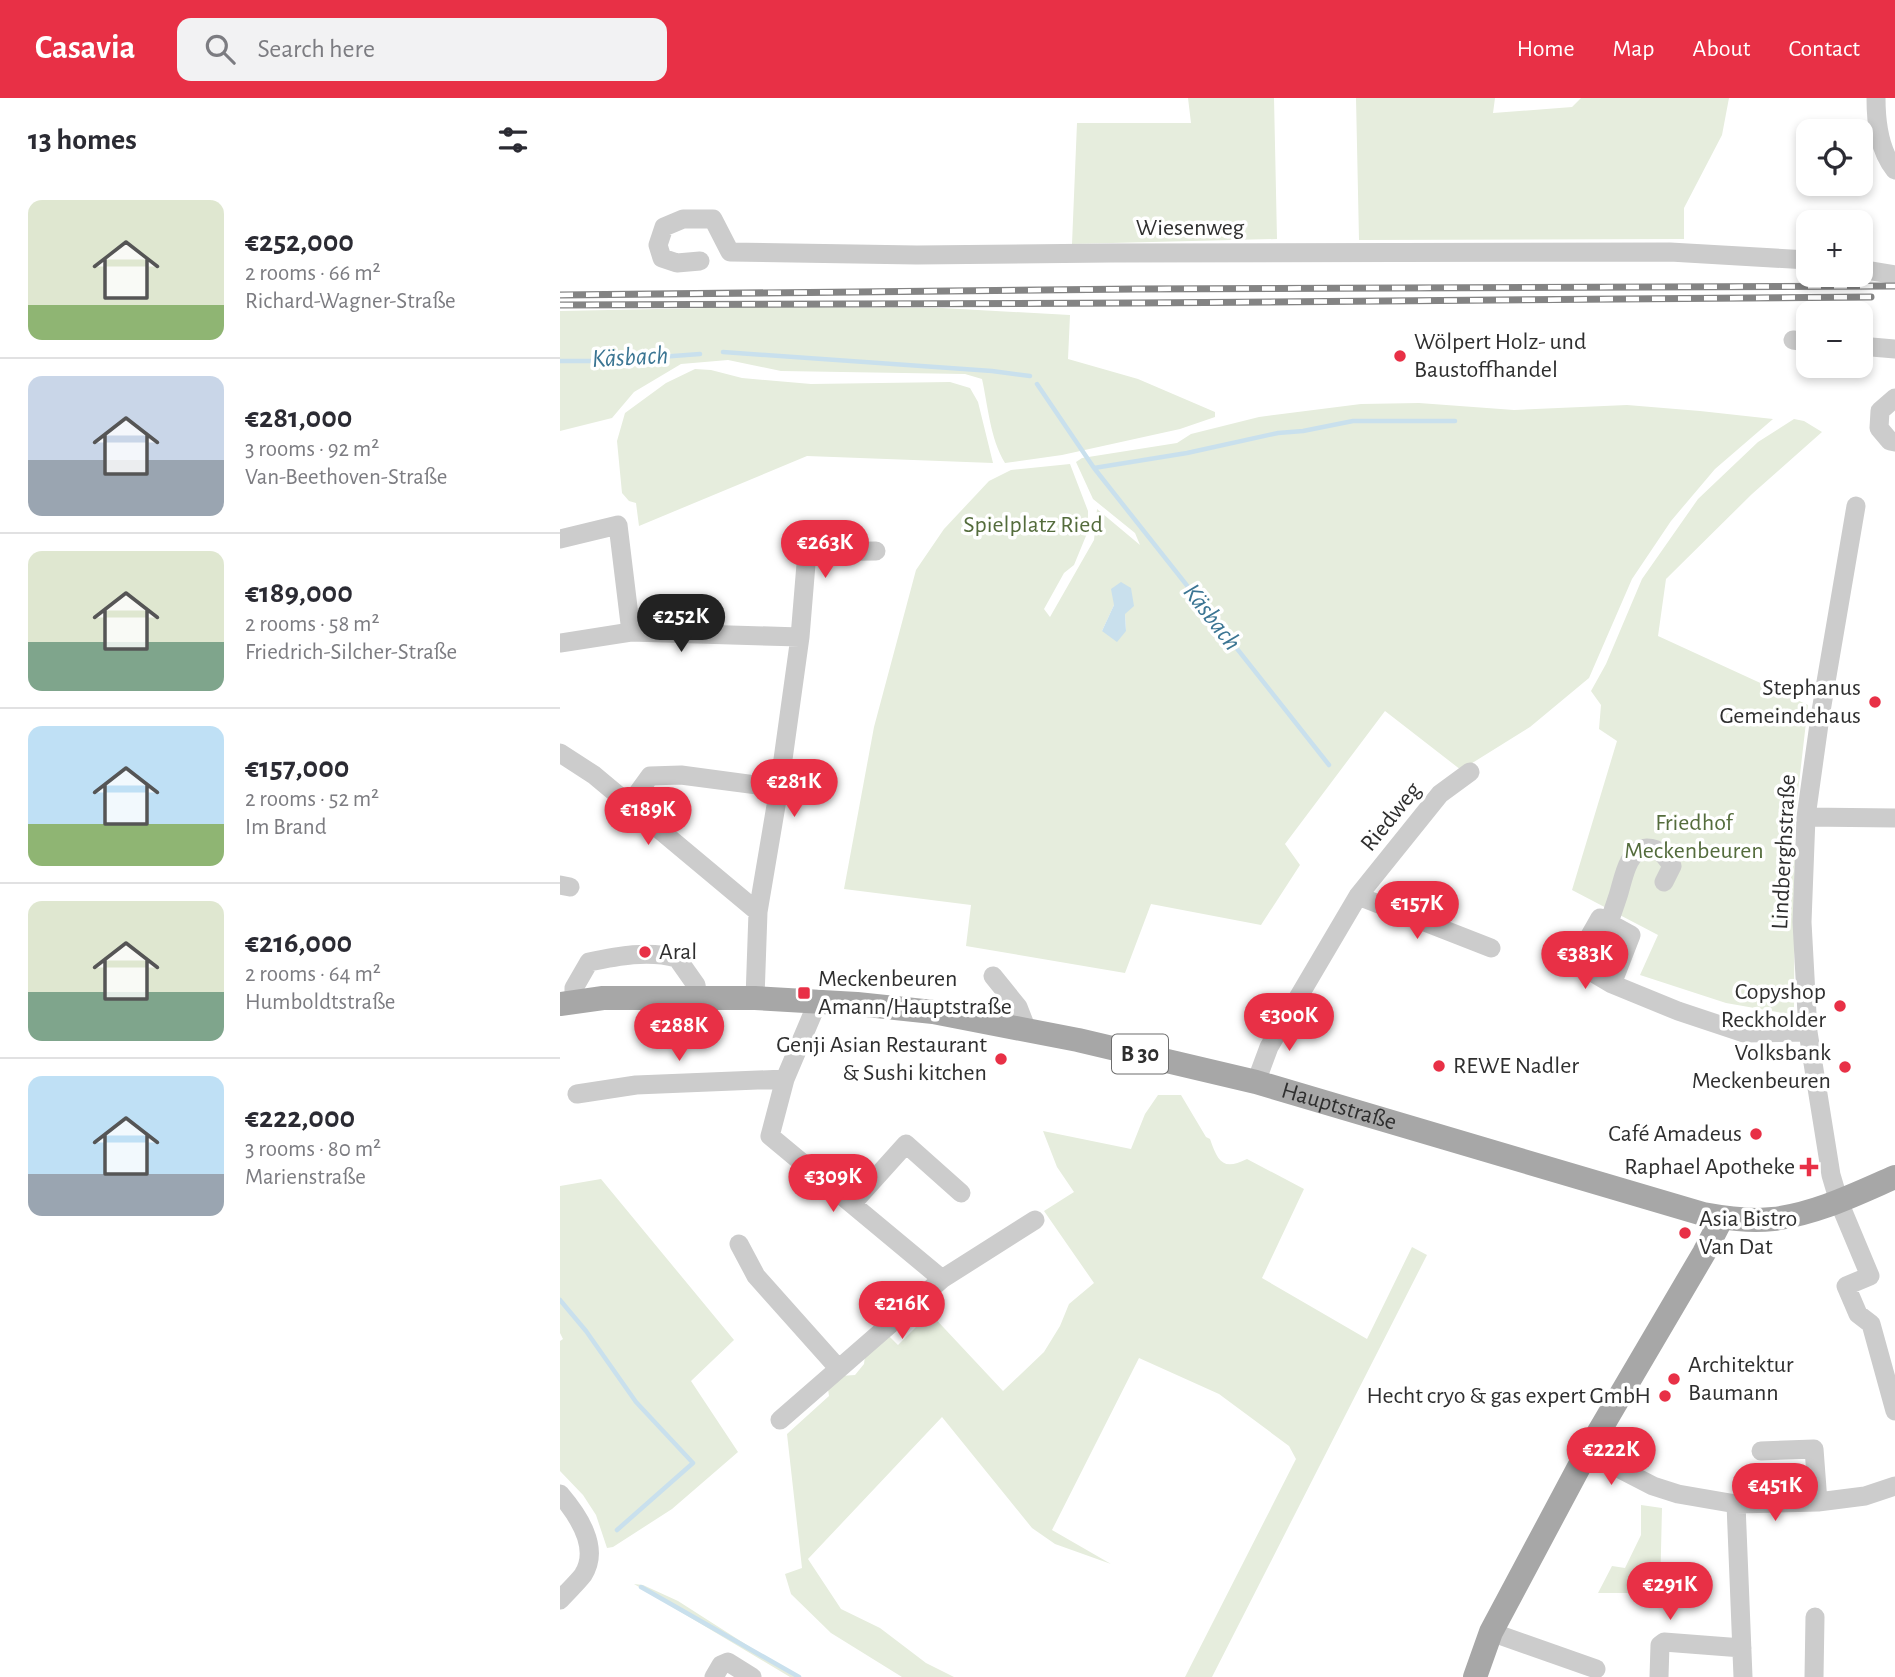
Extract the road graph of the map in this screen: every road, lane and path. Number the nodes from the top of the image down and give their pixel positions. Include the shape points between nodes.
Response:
1 (1876, 98) edge
2 (1895, 170) edge
3 (1796, 259) edge
4 (700, 261) dead end
5 (1873, 271) edge
6 (1895, 275) edge
7 (1873, 347) edge
8 (1895, 349) edge
9 (1895, 398) edge
10 (1895, 442) edge
11 (1856, 506) dead end
12 (560, 539) edge
13 (876, 551) dead end
14 (631, 632) junction
15 (800, 637) junction
16 (560, 643) edge
17 (560, 752) edge
18 (1470, 772) dead end
19 (779, 788) junction
20 (629, 805) junction
21 (1806, 817) junction
22 (1895, 818) edge
23 (1664, 882) dead end
24 (1358, 896) junction
25 (758, 912) junction
26 (1609, 922) junction
27 (1491, 947) dead end
28 (993, 976) dead end
29 (1612, 984) junction
30 (698, 998) junction
31 (755, 998) junction
32 (814, 1002) junction
33 (567, 1003) edge
34 (1027, 1030) junction
35 (1808, 1031) junction
36 (785, 1079) junction
37 (1256, 1082) junction
38 (577, 1094) dead end
39 (1895, 1177) edge
40 (961, 1193) dead end
41 (1839, 1202) junction
42 (852, 1203) junction
43 (1722, 1217) junction
44 (1035, 1220) dead end
45 (739, 1244) dead end
46 (942, 1279) junction
47 (839, 1369) junction
48 (1895, 1411) edge
49 (780, 1420) dead end
50 (1761, 1451) dead end
51 (1587, 1452) junction
52 (1895, 1486) edge
53 (560, 1494) edge
54 (1818, 1502) junction
55 (1736, 1504) junction
56 (560, 1600) edge
57 (1815, 1617) dead end
58 (1491, 1632) junction
59 (1742, 1648) junction
60 (1596, 1669) dead end
61 (714, 1677) edge
62 (752, 1677) edge
63 (1475, 1677) edge
64 (1658, 1677) edge
65 (1743, 1677) edge
66 (1814, 1677) edge

1 - 2 street via 1877,123 1887,160
3 - 4 street, Wiesenweg via 1670,252 730,252 713,219 683,219 664,228 658,245 662,258 677,263
5 - 6 street
7 - 8 street
9 - 10 street via 1880,411 1879,428
11 - 21 street, Lindberghstraße
12 - 14 street via 618,525
13 - 15 street via 807,552
14 - 15 street
14 - 16 street
15 - 19 street
17 - 20 street
18 - 24 street, Riedweg via 1440,794
19 - 20 street via 681,775 650,776
19 - 25 street
20 - 25 street
21 - 22 street
21 - 35 street, Lindberghstraße via 1802,922
23 - 26 street via 1672,866 1655,848 1643,848 1632,856 1624,873
24 - 27 street
24 - 37 street, Riedweg via 1269,1047
25 - 31 street
26 - 29 street via 1631,935
26 - 29 street via 1600,918 1575,962
28 - 34 street via 1018,1007
29 - 35 street via 1744,1033
30 - 31 main road, Hauptstraße / B 30
30 - 33 main road, Hauptstraße / B 30 via 603,998
30 - 33 street via 696,985 677,958 620,955 589,962
31 - 32 main road, Hauptstraße / B 30
32 - 34 main road, Hauptstraße / B 30 via 933,1012
32 - 36 street
34 - 37 main road, Hauptstraße / B 30
35 - 41 street, Lindberghstraße
36 - 38 street via 636,1085
36 - 42 street via 770,1136
37 - 43 main road, Hauptstraße / B 30
39 - 41 main road, Hauptstraße / B 30
40 - 42 street via 906,1144
41 - 43 main road, Hauptstraße / B 30 via 1770,1219
41 - 48 street, Lindberghstraße via 1870,1276 1846,1286 1858,1314 1871,1324
42 - 46 street
43 - 51 main road
44 - 46 street
45 - 47 street via 755,1276
46 - 47 street
47 - 49 street
50 - 54 street via 1814,1449
51 - 55 street via 1653,1486
51 - 58 main road
52 - 54 street via 1865,1496
53 - 56 street via 583,1526 589,1552 583,1574
54 - 55 street
55 - 59 street
57 - 66 street
58 - 60 street
58 - 63 main road
59 - 64 street via 1664,1642
59 - 65 street
61 - 62 street via 728,1662

